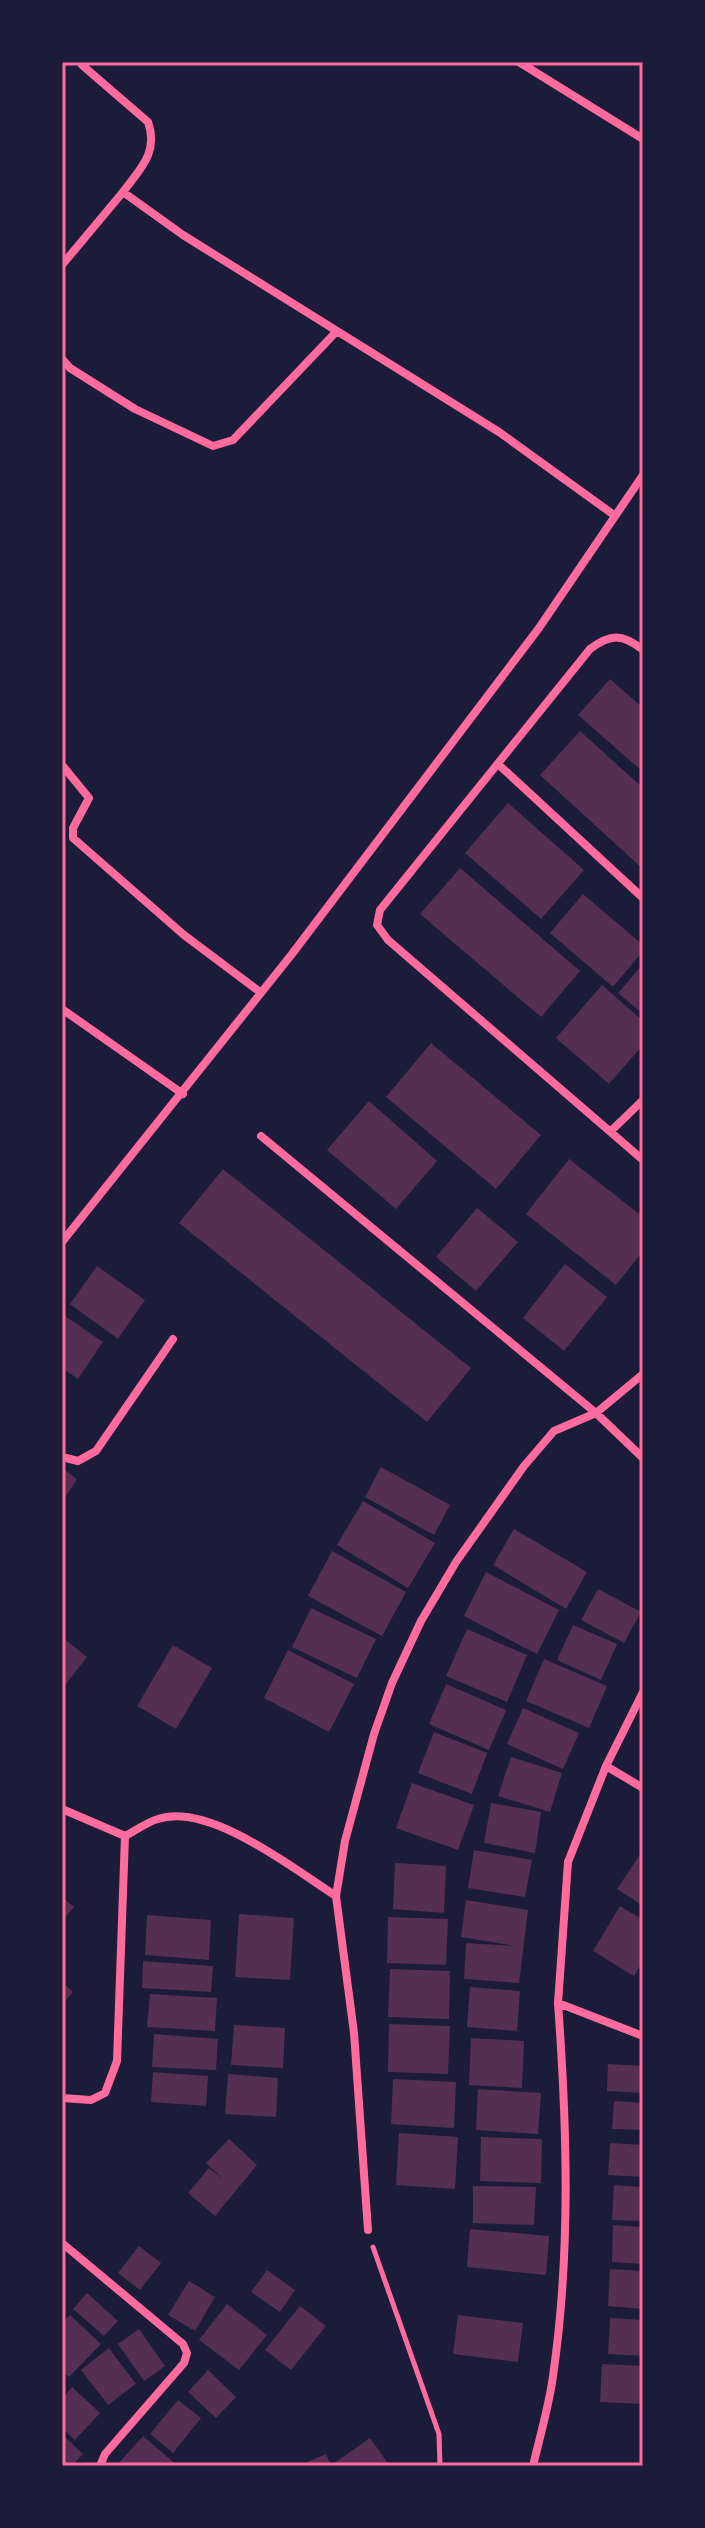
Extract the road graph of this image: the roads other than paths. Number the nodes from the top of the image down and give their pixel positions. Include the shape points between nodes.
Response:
1 (519, 62) edge
2 (82, 65) dead end
3 (643, 139) edge
4 (123, 192) junction
5 (62, 265) edge
6 (336, 332) junction
7 (62, 359) edge
8 (643, 475) edge
9 (614, 515) junction
10 (643, 650) edge
11 (498, 764) junction
12 (62, 765) edge
13 (643, 898) edge
14 (260, 992) junction
15 (62, 1009) edge
16 (183, 1094) junction
17 (643, 1100) edge
18 (611, 1131) junction
19 (261, 1136) dead end
20 (643, 1160) edge
21 (63, 1240) edge
22 (173, 1339) dead end
23 (643, 1374) edge
24 (596, 1413) junction
25 (62, 1457) edge
26 (643, 1458) edge
27 (643, 1692) edge
28 (606, 1766) junction
29 (643, 1788) edge
30 (62, 1809) edge
31 (125, 1836) junction
32 (336, 1896) junction
33 (558, 2003) junction
34 (643, 2036) edge
35 (62, 2098) edge
36 (368, 2230) road end
37 (62, 2243) edge
38 (100, 2466) edge
39 (533, 2466) edge

1 - 3 street
2 - 4 street via 148,122 151,131 149,158
4 - 5 street
4 - 6 street
6 - 7 street via 233,440 213,446 135,409
6 - 9 street via 499,432
8 - 9 street
9 - 14 street via 539,628
10 - 11 street via 616,635 590,649
11 - 13 street
11 - 18 street via 380,910 377,925
12 - 14 street via 89,798 73,838 184,935
14 - 16 street
15 - 16 street
16 - 21 street
17 - 18 street
18 - 20 street
19 - 24 street
22 - 25 street via 96,1451 78,1461
23 - 24 street
24 - 26 street
24 - 32 street via 554,1431 524,1466 421,1621 374,1734
27 - 28 street
28 - 29 street
28 - 33 street via 568,1862
30 - 31 street
31 - 32 street via 160,1818 203,1819 247,1838
31 - 35 street via 117,2061 105,2093 91,2100
32 - 36 street via 354,2033
33 - 34 street
33 - 39 street via 566,2156 561,2303 553,2378
37 - 38 street via 183,2344 187,2353

